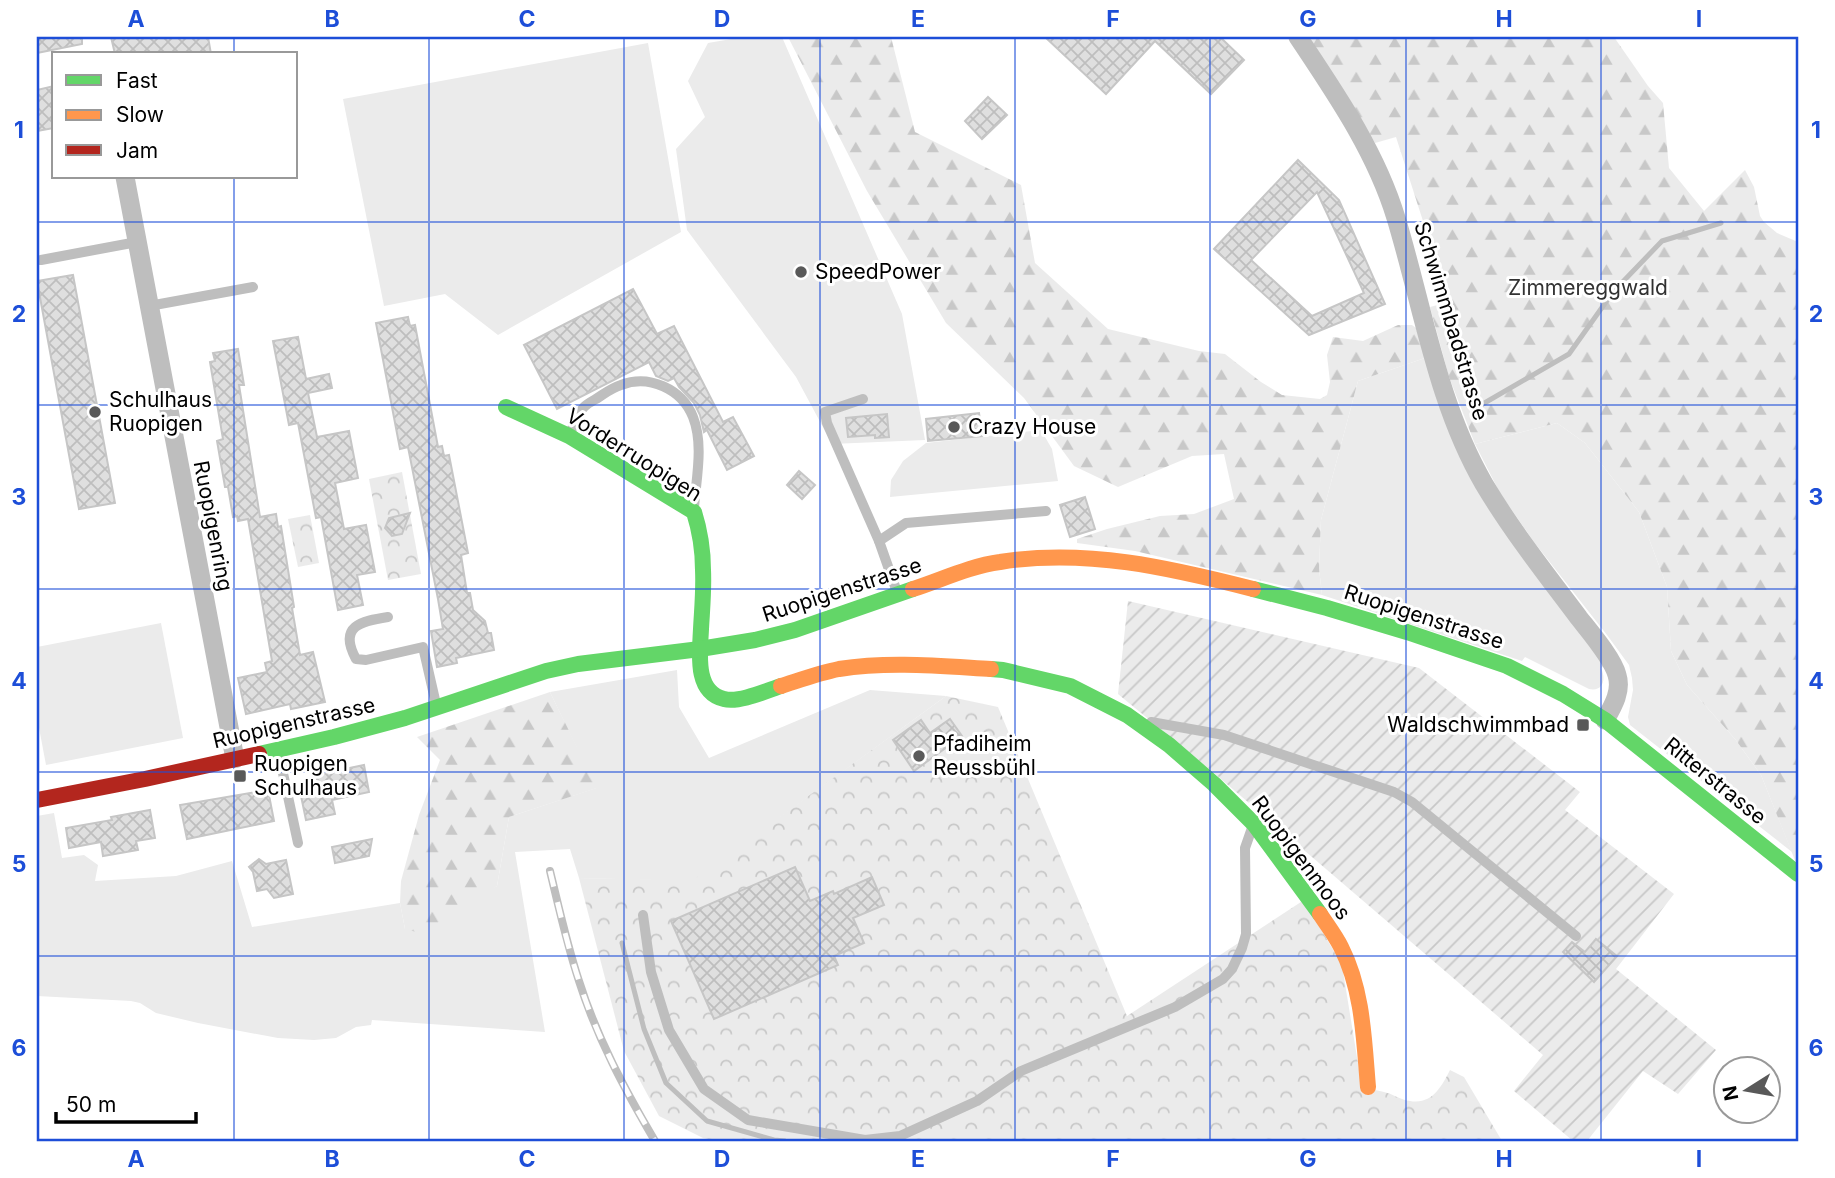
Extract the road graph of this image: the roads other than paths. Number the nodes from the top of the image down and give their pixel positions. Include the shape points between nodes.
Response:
1 (1298, 37) edge
2 (125, 178) edge
3 (136, 242) junction
4 (41, 260) dead end
5 (253, 287) dead end
6 (148, 306) junction
7 (863, 399) dead end
8 (506, 407) dead end
9 (569, 436) junction
10 (1046, 511) dead end
11 (694, 512) junction
12 (879, 541) junction
13 (898, 596) junction
14 (388, 617) dead end
15 (700, 649) junction
16 (437, 708) junction
17 (1605, 720) junction
18 (1137, 723) junction
19 (278, 750) junction
20 (234, 759) junction
21 (37, 800) edge
22 (1254, 824) junction
23 (298, 843) dead end
24 (1798, 874) edge
25 (643, 915) dead end
26 (1576, 936) dead end
27 (1368, 1087) dead end

1 - 17 street, Schwimmbadstrasse via 1359,133 1379,176 1395,216 1448,401 1483,482 1617,675 1616,699
2 - 3 street, Ruopigenring
3 - 4 lane
3 - 6 street, Ruopigenring
5 - 6 lane
6 - 20 street, Ruopigenring
7 - 12 lane via 825,412
8 - 9 street, Vorderruopigen
9 - 11 street, Vorderruopigen
9 - 11 lane via 584,407 621,384 643,381 664,386 693,417 699,443
10 - 12 lane via 906,523
11 - 15 street, Vorderruopigen via 703,547
12 - 13 lane
13 - 15 street, Ruopigenstrasse via 795,630
13 - 17 street, Ruopigenstrasse via 975,568 1037,557 1093,557 1160,568 1327,608 1432,640 1516,670
14 - 16 lane via 359,623 349,638 351,650 356,659 366,660 423,647
15 - 16 street, Ruopigenstrasse via 546,671
15 - 18 street, Ruopigenmoos via 702,678 708,690 726,701 821,673 897,664 1003,670 1070,685
16 - 19 street, Ruopigenstrasse
17 - 24 street, Ritterstrasse
18 - 22 street, Ruopigenmoos via 1169,745
18 - 26 lane via 1157,722 1224,735 1394,792
19 - 20 street, Ruopigenstrasse
19 - 23 lane
20 - 21 street, Ruopigenstrasse
22 - 25 lane via 1245,848 1246,934 1223,979 1175,1007 1021,1071 977,1101 900,1136 865,1140 748,1120 704,1089 669,1030 651,972
22 - 27 street, Ruopigenmoos via 1341,947 1363,1018

